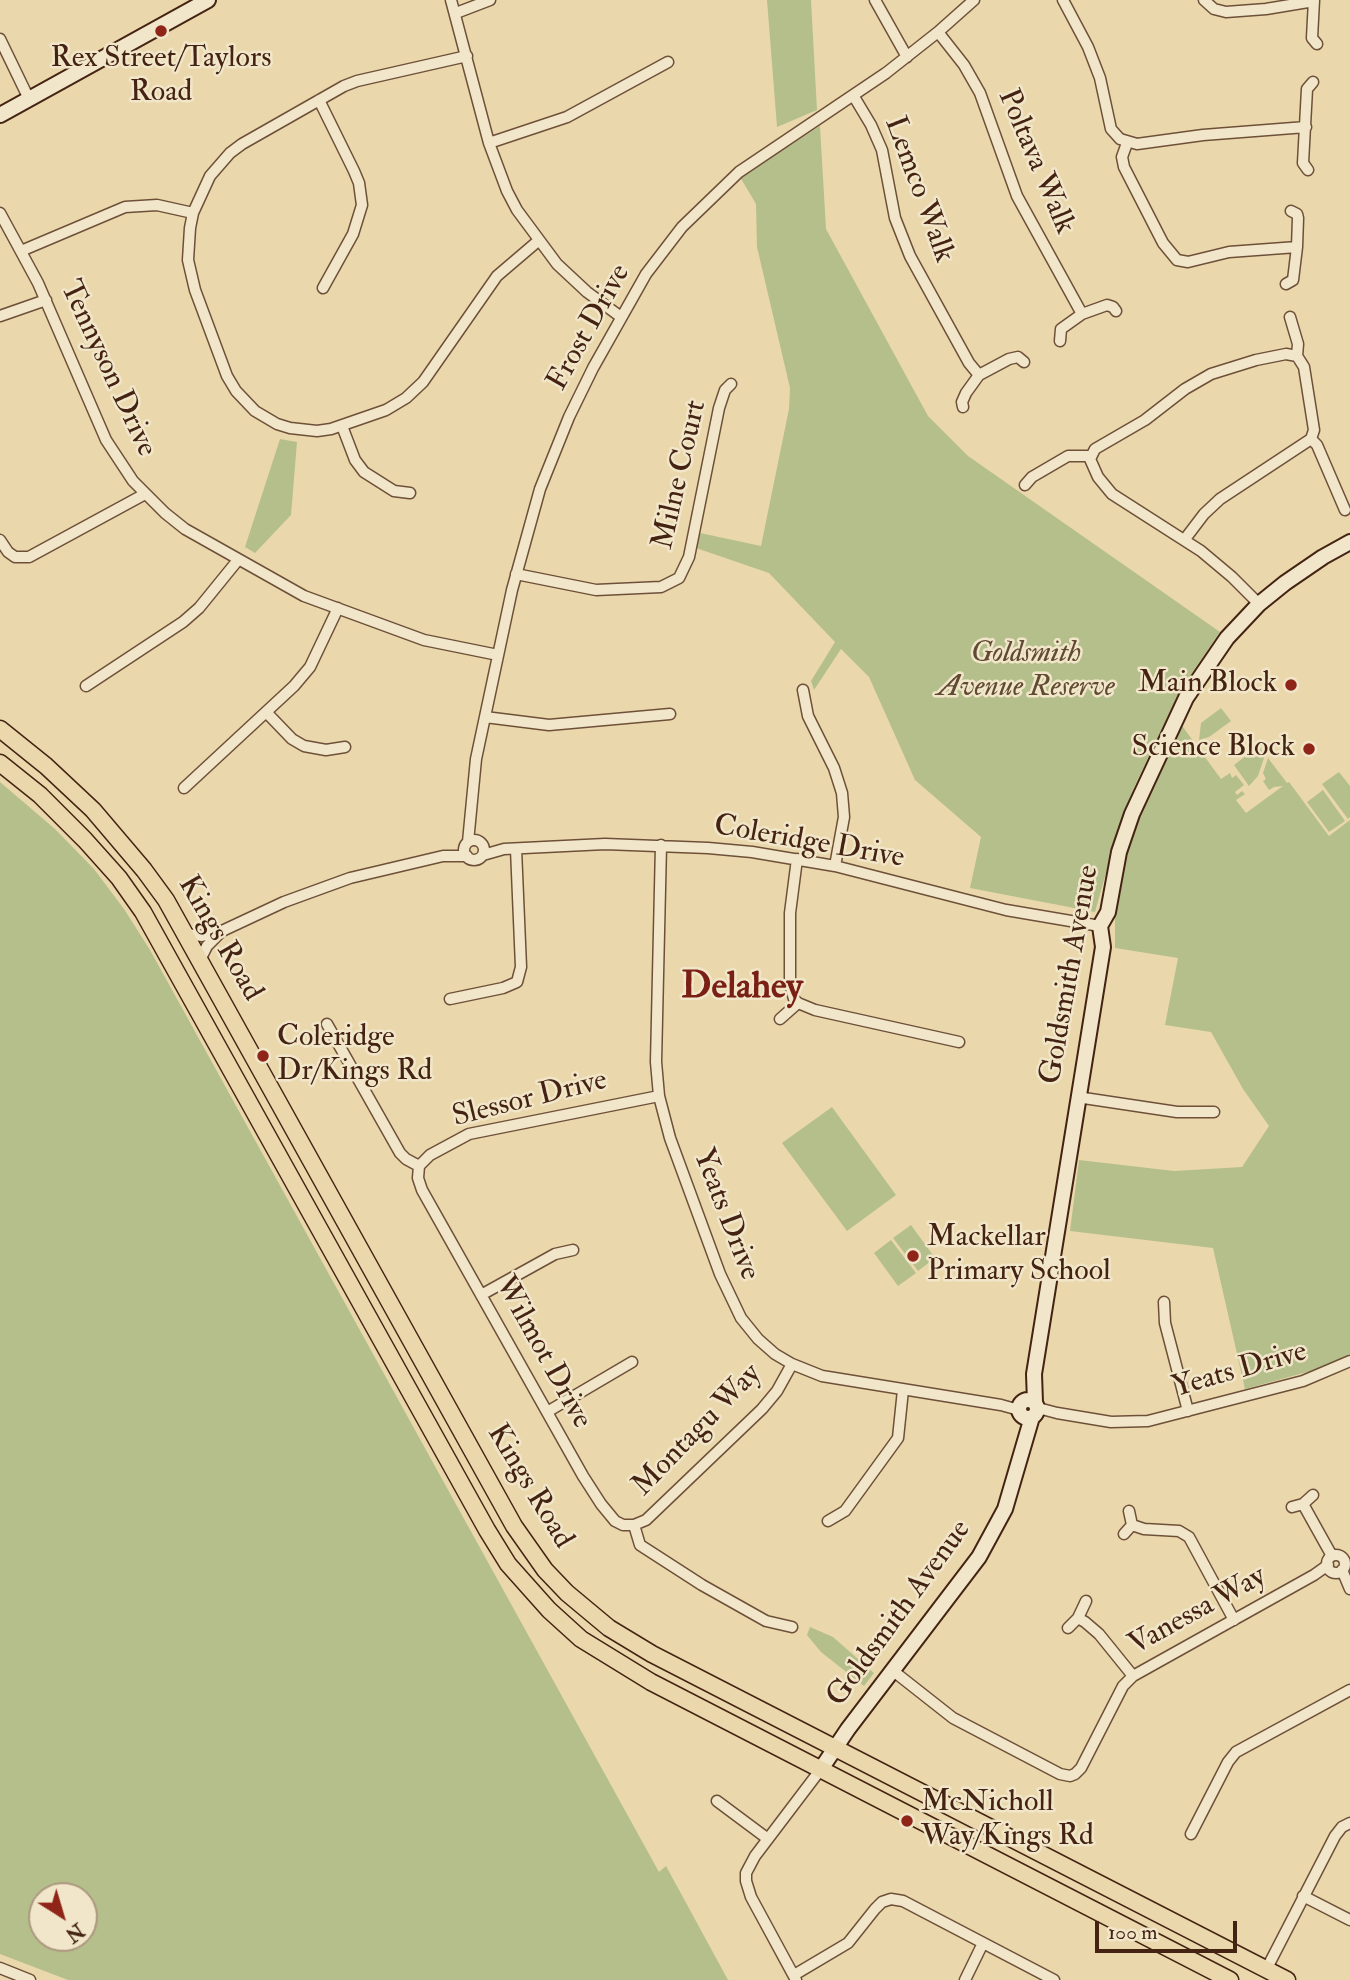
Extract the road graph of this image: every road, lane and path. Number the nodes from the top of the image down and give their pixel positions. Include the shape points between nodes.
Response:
1 (191, 0) edge
2 (208, 0) edge
3 (451, 0) edge
4 (490, 0) edge
5 (875, 0) edge
6 (974, 0) edge
7 (1063, 0) edge
8 (1204, 0) edge
9 (1314, 1) edge
10 (456, 13) junction
11 (938, 32) junction
12 (0, 39) edge
13 (1317, 44) dead end
14 (467, 56) junction
15 (907, 57) junction
16 (668, 62) dead end
17 (1313, 82) dead end
18 (31, 93) junction
19 (853, 95) junction
20 (319, 100) junction
21 (0, 106) edge
22 (0, 115) edge
23 (1306, 127) junction
24 (489, 143) junction
25 (1127, 143) junction
26 (1308, 170) dead end
27 (1291, 211) dead end
28 (0, 213) edge
29 (193, 213) junction
30 (538, 242) junction
31 (1297, 247) junction
32 (21, 251) junction
33 (1286, 284) dead end
34 (323, 288) dead end
35 (46, 300) junction
36 (1116, 311) dead end
37 (1082, 314) junction
38 (0, 316) edge
39 (621, 317) junction
40 (1290, 317) dead end
41 (1060, 341) dead end
42 (1297, 356) junction
43 (1024, 362) dead end
44 (979, 375) junction
45 (731, 384) dead end
46 (963, 407) dead end
47 (342, 426) junction
48 (1311, 439) junction
49 (1091, 456) junction
50 (1025, 485) dead end
51 (410, 493) dead end
52 (145, 494) junction
53 (1345, 510) dead end
54 (1185, 539) junction
55 (0, 540) edge
56 (1350, 542) edge
57 (238, 560) junction
58 (516, 574) junction
59 (1259, 604) junction
60 (338, 608) junction
61 (498, 656) junction
62 (86, 686) dead end
63 (803, 690) dead end
64 (267, 712) junction
65 (670, 713) dead end
66 (485, 717) junction
67 (0, 729) edge
68 (345, 747) dead end
69 (0, 763) edge
70 (184, 788) dead end
71 (660, 845) junction
72 (474, 847) junction
73 (516, 849) junction
74 (797, 859) junction
75 (835, 866) junction
76 (1100, 926) junction
77 (222, 931) junction
78 (186, 934) junction
79 (200, 960) junction
80 (450, 999) dead end
81 (798, 1003) junction
82 (780, 1019) dead end
83 (327, 1024) dead end
84 (959, 1042) dead end
85 (659, 1096) junction
86 (1077, 1097) junction
87 (1214, 1112) dead end
88 (419, 1166) junction
89 (573, 1250) dead end
90 (481, 1295) junction
91 (1164, 1303) dead end
92 (1350, 1361) edge
93 (632, 1362) dead end
94 (792, 1364) junction
95 (903, 1390) junction
96 (1028, 1409) junction
97 (1188, 1411) junction
98 (547, 1412) junction
99 (1313, 1495) dead end
100 (1303, 1504) junction
101 (1292, 1507) dead end
102 (1129, 1511) dead end
103 (828, 1521) dead end
104 (634, 1525) junction
105 (1132, 1525) junction
106 (1124, 1534) dead end
107 (1340, 1563) edge
108 (1349, 1587) edge
109 (1086, 1601) dead end
110 (1078, 1618) junction
111 (1234, 1620) junction
112 (792, 1627) dead end
113 (1068, 1628) dead end
114 (892, 1670) junction
115 (1133, 1676) junction
116 (1350, 1690) edge
117 (835, 1747) junction
118 (821, 1769) junction
119 (718, 1801) dead end
120 (1350, 1823) edge
121 (1191, 1833) dead end
122 (768, 1839) junction
123 (1303, 1896) junction
124 (1350, 1920) edge
125 (983, 1943) junction
126 (0, 1968) edge
127 (1266, 1970) junction
128 (795, 1977) edge
129 (30, 1980) edge
130 (965, 1980) edge
131 (1054, 1980) edge
132 (1230, 1980) edge
133 (1287, 1980) edge

1 - 18 street
2 - 18 street
3 - 10 street
4 - 10 street
5 - 15 street
6 - 11 street, Frost Drive
7 - 25 street via 1092,56 1111,129
8 - 9 street via 1226,12
9 - 13 street via 1312,38
10 - 14 street
11 - 15 street, Frost Drive
11 - 37 street, Poltava Walk via 980,93 1017,196
12 - 18 street
14 - 20 street via 357,81
14 - 24 street
15 - 19 street, Frost Drive
16 - 24 street via 567,117
17 - 23 street via 1307,89
18 - 21 street
18 - 22 street
19 - 39 street, Frost Drive via 756,160 709,198 664,249
19 - 44 street, Lemco Walk via 882,150 895,218 910,256
20 - 29 street via 230,153 210,176
20 - 34 street via 359,183 362,205 354,234
23 - 25 street
23 - 26 street via 1303,163
24 - 30 street via 507,191
25 - 31 street via 1124,167 1163,243 1177,260
27 - 31 street via 1298,218
28 - 32 street, Tennyson Drive
29 - 32 street via 158,205 125,207
29 - 47 street via 188,245 191,274 236,391 255,411 277,424 317,431
30 - 39 street via 575,283
30 - 47 street via 493,282 414,391 386,410
31 - 33 street via 1293,280
32 - 35 street, Tennyson Drive
35 - 38 street
35 - 52 street, Tennyson Drive via 106,440
36 - 37 street via 1107,305
37 - 41 street via 1061,329
39 - 58 street, Frost Drive via 553,455
40 - 42 street
42 - 48 street via 1303,362 1308,389 1314,430
42 - 49 street via 1256,360 1210,374
43 - 44 street via 1018,357 1009,359
44 - 46 street via 966,393
45 - 58 street, Milne Court via 719,408 689,557 679,578 661,587 596,590
47 - 51 street via 364,472 394,491
48 - 53 street
48 - 54 street via 1220,499
49 - 50 street via 1069,456
49 - 54 street via 1091,466 1112,494
52 - 55 street via 29,557 15,557
52 - 57 street, Tennyson Drive via 185,529
54 - 59 street
56 - 59 street, Goldsmith Avenue via 1308,566
57 - 60 street, Tennyson Drive via 304,596
57 - 62 street via 183,622
58 - 61 street, Frost Drive
59 - 76 street, Goldsmith Avenue via 1200,676 1165,738 1124,835 1108,912
60 - 61 street, Tennyson Drive via 424,640
60 - 64 street via 310,667
61 - 66 street, Frost Drive
63 - 75 street via 808,716 842,793 844,817
64 - 68 street via 304,747
64 - 70 street
65 - 66 street via 549,725
66 - 72 street, Frost Drive via 473,778
67 - 78 main road, Kings Road via 69,787 119,839
69 - 118 main road, Kings Road via 62,815 106,862 143,912 487,1530 521,1580 566,1627 594,1648
71 - 73 street, Coleridge Drive
71 - 74 street, Coleridge Drive
71 - 85 street, Yeats Drive
72 - 73 street, Coleridge Drive
72 - 77 street, Coleridge Drive via 324,886
73 - 80 street via 520,976 513,985
74 - 75 street, Coleridge Drive
74 - 81 street via 790,912 790,985
75 - 76 street, Coleridge Drive via 974,904
76 - 86 street, Goldsmith Avenue via 1103,947
77 - 78 street, Coleridge Drive
77 - 79 street, Coleridge Drive
78 - 79 main road, Kings Road
79 - 117 main road, Kings Road via 514,1526 545,1570 620,1636
81 - 82 street
81 - 84 street
83 - 88 street via 400,1153
85 - 88 street, Slessor Drive via 469,1134 429,1154
85 - 94 street, Yeats Drive via 670,1138 732,1302 758,1339
86 - 87 street via 1177,1112
86 - 96 street, Goldsmith Avenue
88 - 90 street, Wilmot Drive via 419,1184
89 - 90 street via 555,1254
90 - 98 street, Wilmot Drive
91 - 97 street via 1164,1323
92 - 97 street, Yeats Drive via 1303,1381
93 - 98 street
94 - 95 street, Yeats Drive via 822,1376
94 - 104 street, Montagu Way via 762,1409 646,1520
95 - 96 street, Yeats Drive
95 - 103 street via 898,1438 845,1511
96 - 97 street, Yeats Drive via 1111,1422
96 - 114 street, Goldsmith Avenue via 1005,1509 979,1557
98 - 104 street, Wilmot Drive via 601,1504 615,1521
99 - 100 street
100 - 101 street
100 - 107 street
102 - 105 street
104 - 112 street, Wilmot Drive via 639,1545 691,1579 766,1621
105 - 106 street
105 - 111 street via 1179,1531 1189,1537
107 - 108 street
107 - 111 street, Vanessa Way
109 - 110 street
110 - 113 street
110 - 115 street via 1099,1634
111 - 115 street, Vanessa Way
114 - 115 street, Vanessa Way via 960,1722 1060,1774 1075,1774 1081,1768 1123,1686
114 - 117 street, Goldsmith Avenue
116 - 121 street via 1236,1752
117 - 118 street, Goldsmith Avenue
117 - 127 main road, Kings Road
118 - 122 street
118 - 132 main road, Kings Road
119 - 122 street
120 - 123 street via 1335,1836
122 - 128 street via 748,1866 746,1881
123 - 124 street
123 - 127 street
125 - 128 street via 891,1899 875,1909 848,1944
125 - 130 street
125 - 131 street
126 - 129 street
127 - 133 main road, Kings Road

